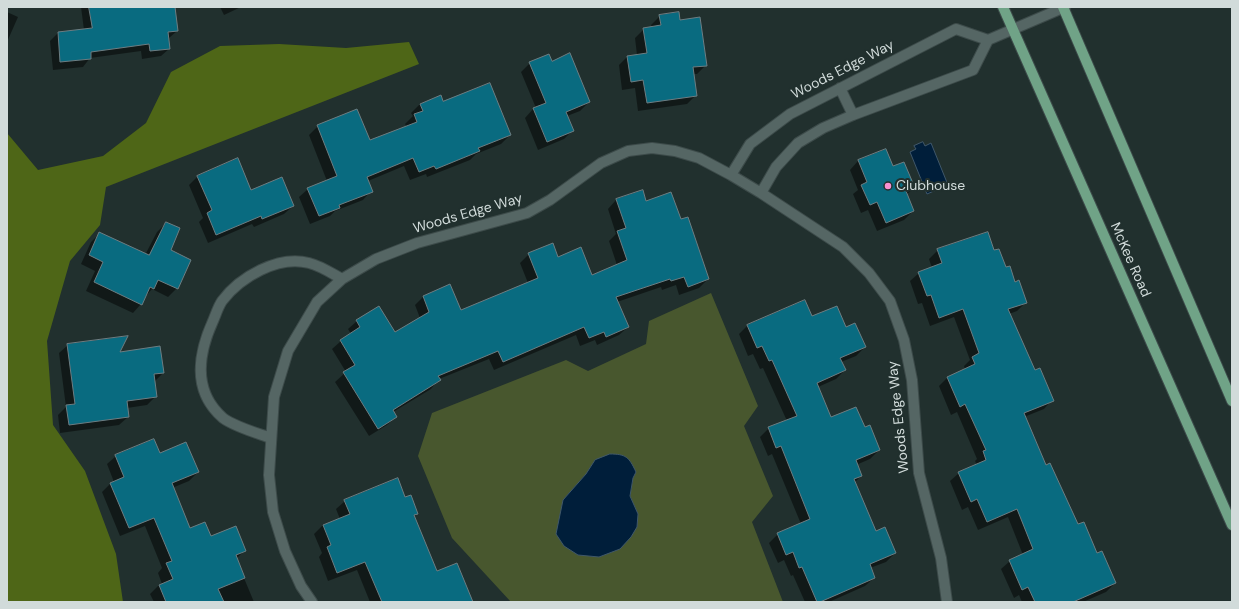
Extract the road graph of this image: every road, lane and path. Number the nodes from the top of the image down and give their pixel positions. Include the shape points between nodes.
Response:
1 (1003, 7) edge
2 (1063, 7) edge
3 (1012, 29) junction
4 (988, 40) junction
5 (840, 88) junction
6 (853, 115) junction
7 (731, 175) junction
8 (761, 194) junction
9 (342, 279) junction
10 (1232, 401) edge
11 (271, 438) junction
12 (1232, 525) edge
13 (312, 602) edge
14 (946, 602) edge

1 - 3 main road, McKee Road
2 - 3 street
2 - 10 main road
3 - 4 street
3 - 12 main road, McKee Road
4 - 5 street, Woods Edge Way via 956,29
4 - 6 street via 973,70
5 - 6 street
5 - 7 street, Woods Edge Way via 790,114 750,144
6 - 8 street via 823,128 798,143 776,167
7 - 8 street, Woods Edge Way
7 - 9 street, Woods Edge Way via 699,158 675,151 652,148 628,151 601,163 550,200 527,213 417,243 376,259
8 - 14 street, Woods Edge Way via 842,247 869,273 890,301 904,340 912,380 919,473 942,558
9 - 11 street, Woods Edge Way via 317,302 288,351 274,397
9 - 11 street via 309,263 292,261 276,264 253,274 234,288 221,303 208,332 200,362 205,393 212,406 224,418
11 - 13 street, Woods Edge Way via 269,475 273,512 285,551 301,586

